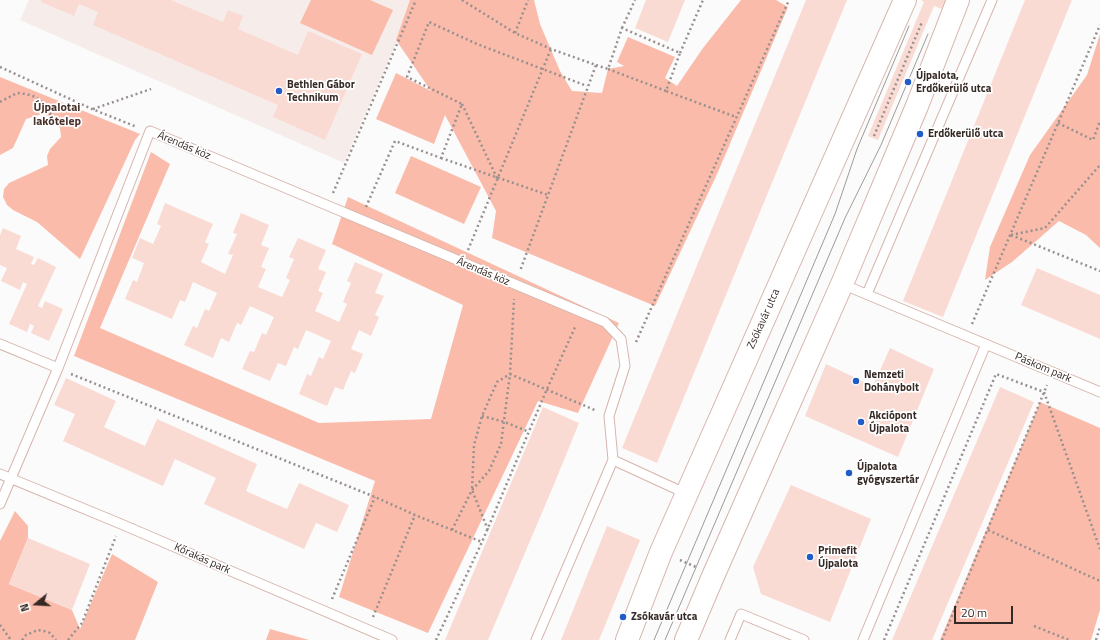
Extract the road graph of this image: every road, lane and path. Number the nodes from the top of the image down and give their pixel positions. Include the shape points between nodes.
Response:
1 (416, 0) edge
2 (462, 0) edge
3 (528, 0) edge
4 (635, 0) edge
5 (703, 0) edge
6 (789, 0) edge
7 (905, 0) edge
8 (958, 0) edge
9 (992, 0) edge
10 (922, 22) dead end
11 (1100, 25) edge
12 (622, 28) junction
13 (515, 33) junction
14 (551, 48) junction
15 (680, 53) junction
16 (596, 65) junction
17 (0, 67) edge
18 (608, 69) junction
19 (543, 70) junction
20 (588, 86) junction
21 (151, 89) dead end
22 (666, 91) junction
23 (0, 102) edge
24 (462, 104) junction
25 (92, 109) junction
26 (53, 118) dead end
27 (736, 118) junction
28 (1100, 121) edge
29 (1058, 123) junction
30 (150, 132) junction
31 (874, 136) dead end
32 (441, 158) junction
33 (1100, 164) edge
34 (498, 178) junction
35 (548, 195) junction
36 (328, 206) junction
37 (360, 220) junction
38 (1011, 235) junction
39 (462, 263) junction
40 (1100, 271) edge
41 (842, 284) junction
42 (514, 285) junction
43 (867, 294) junction
44 (582, 313) junction
45 (967, 336) junction
46 (0, 344) edge
47 (986, 344) junction
48 (625, 366) junction
49 (58, 368) junction
50 (510, 374) junction
51 (547, 389) junction
52 (1044, 392) junction
53 (1100, 392) edge
54 (482, 416) junction
55 (609, 416) junction
56 (505, 422) junction
57 (529, 432) junction
58 (613, 460) junction
59 (0, 474) edge
60 (11, 478) junction
61 (472, 490) junction
62 (687, 494) junction
63 (375, 497) junction
64 (0, 504) edge
65 (415, 515) junction
66 (121, 524) junction
67 (452, 530) junction
68 (488, 530) junction
69 (988, 530) junction
70 (482, 542) junction
71 (1100, 548) edge
72 (662, 552) junction
73 (714, 574) junction
74 (1100, 581) edge
75 (326, 613) junction
76 (0, 625) edge
77 (1034, 626) dead end
78 (1100, 628) edge
79 (368, 630) junction
80 (11, 640) edge
81 (22, 640) edge
82 (56, 640) edge
83 (68, 640) edge
84 (392, 640) edge
85 (436, 640) edge
86 (536, 640) edge
87 (627, 640) edge
88 (686, 640) edge
89 (730, 640) edge
90 (804, 640) edge
91 (863, 640) edge
92 (884, 640) edge
93 (942, 640) edge
94 (1069, 640) edge
95 (1096, 640) edge

1 - 36 path
2 - 13 path
3 - 13 path
4 - 12 path
5 - 15 path
6 - 27 path
7 - 62 street, Zsókavár utca
8 - 41 street via 917,106
9 - 43 lane
10 - 31 path
11 - 29 path
12 - 15 path
12 - 18 path
13 - 14 path
14 - 16 path
14 - 19 path
15 - 22 path
16 - 18 path
16 - 20 path
17 - 25 path
18 - 22 path
19 - 20 path
19 - 24 path via 430,22 407,77
19 - 34 path
20 - 35 path
21 - 25 path
22 - 27 path
23 - 26 path via 13,94 36,97
24 - 32 path
24 - 34 path
25 - 30 path
27 - 48 path
28 - 29 path via 1093,140
29 - 38 path
30 - 36 lane, Árendás köz
30 - 49 lane
32 - 34 path
32 - 37 path via 395,141
33 - 38 path via 1045,228
34 - 35 path
34 - 39 path
35 - 42 path
36 - 37 lane, Árendás köz
37 - 39 lane, Árendás köz
38 - 40 path
38 - 45 path
39 - 42 lane, Árendás köz
41 - 43 lane, Páskom park
41 - 73 street
42 - 44 lane, Árendás köz
42 - 50 path
43 - 45 lane, Páskom park
44 - 48 lane, Árendás köz via 605,322 621,339
44 - 51 path
45 - 47 lane, Páskom park
46 - 49 lane
47 - 53 lane, Páskom park
47 - 91 lane
48 - 55 lane, Árendás köz
49 - 60 lane
49 - 63 path
50 - 51 path
50 - 54 path via 497,382
50 - 56 path
51 - 55 path
51 - 57 path
52 - 69 path
52 - 71 path
52 - 92 path via 996,374
54 - 56 path
54 - 61 path via 474,445
55 - 58 lane, Árendás köz
56 - 57 path
56 - 61 path via 501,444 489,471
57 - 68 path
58 - 62 lane
58 - 86 lane
59 - 60 lane, Kőrakás park
60 - 64 lane
60 - 66 lane, Kőrakás park
61 - 67 path
61 - 68 path
62 - 72 street, Zsókavár utca
63 - 65 path
63 - 75 path
65 - 67 path
65 - 79 path
66 - 75 lane, Kőrakás park
66 - 83 path via 82,623
67 - 70 path
68 - 70 path
69 - 74 path
69 - 93 path
70 - 85 path
72 - 73 path
72 - 87 street, Zsókavár utca
73 - 88 street
75 - 79 lane, Kőrakás park
76 - 80 path
77 - 94 path
78 - 95 path
79 - 84 lane, Kőrakás park
81 - 82 path via 26,635 38,630 50,633
89 - 90 lane via 741,614

